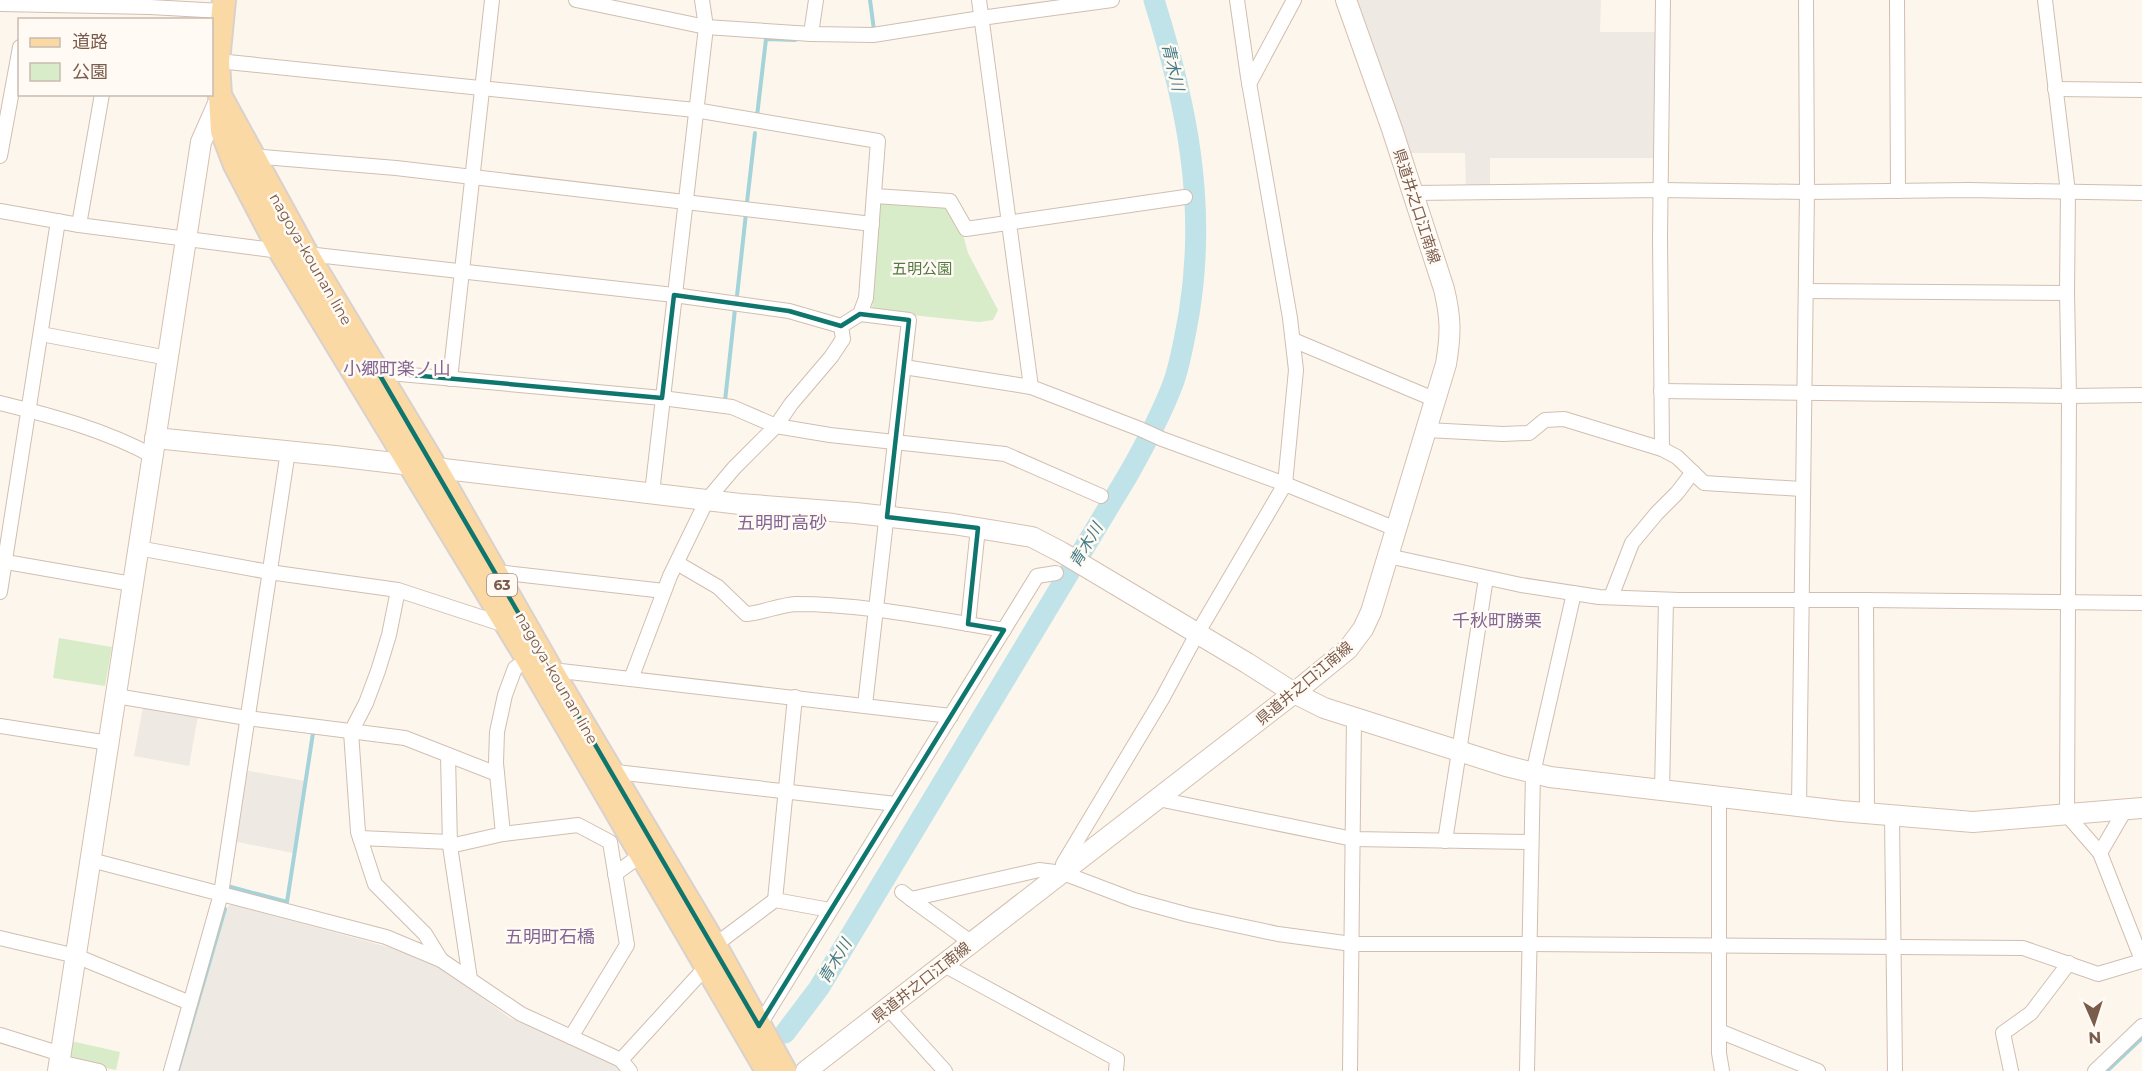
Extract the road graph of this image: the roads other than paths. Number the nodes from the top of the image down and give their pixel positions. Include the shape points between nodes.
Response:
1 (492, 0) edge
2 (576, 0) edge
3 (702, 0) edge
4 (816, 0) edge
5 (979, 0) edge
6 (1112, 0) edge
7 (1237, 0) edge
8 (1294, 0) edge
9 (1346, 0) edge
10 (1664, 0) edge
11 (1806, 0) edge
12 (1897, 0) edge
13 (2045, 0) edge
14 (600, 2) edge
15 (0, 3) edge
16 (27, 4) junction
17 (223, 5) edge
18 (117, 9) edge
19 (24, 18) edge
20 (981, 18) junction
21 (706, 27) junction
22 (811, 34) junction
23 (18, 58) edge
24 (218, 61) junction
25 (1249, 84) junction
26 (483, 87) junction
27 (2055, 90) junction
28 (2142, 90) edge
29 (102, 96) edge
30 (221, 98) junction
31 (695, 110) junction
32 (0, 156) edge
33 (252, 156) junction
34 (473, 177) junction
35 (1661, 190) junction
36 (1898, 191) junction
37 (1807, 192) junction
38 (2068, 192) junction
39 (1413, 193) junction
40 (2142, 194) edge
41 (874, 196) junction
42 (1185, 196) dead end
43 (685, 201) junction
44 (0, 211) edge
45 (58, 221) junction
46 (1009, 222) junction
47 (872, 224) junction
48 (79, 225) junction
49 (186, 239) junction
50 (280, 251) junction
51 (307, 254) junction
52 (462, 273) junction
53 (1806, 291) junction
54 (2067, 293) junction
55 (674, 295) junction
56 (860, 314) junction
57 (842, 326) junction
58 (40, 334) junction
59 (1293, 340) junction
60 (168, 358) junction
61 (904, 367) junction
62 (378, 372) junction
63 (450, 379) junction
64 (1031, 387) junction
65 (1661, 391) junction
66 (1803, 392) junction
67 (2142, 395) edge
68 (2069, 396) junction
69 (662, 398) junction
70 (1436, 400) junction
71 (0, 403) edge
72 (29, 410) junction
73 (776, 426) junction
74 (1427, 430) junction
75 (895, 442) junction
76 (154, 447) junction
77 (1662, 449) junction
78 (288, 452) junction
79 (409, 464) junction
80 (436, 468) junction
81 (1693, 472) junction
82 (1285, 484) junction
83 (1802, 489) junction
84 (652, 493) junction
85 (1101, 496) dead end
86 (707, 500) junction
87 (887, 517) junction
88 (978, 528) junction
89 (1396, 529) junction
90 (138, 548) junction
91 (1388, 556) junction
92 (2, 561) edge
93 (676, 563) junction
94 (269, 572) junction
95 (1056, 573) dead end
96 (498, 578) junction
97 (1486, 578) junction
98 (132, 584) junction
99 (398, 590) junction
100 (664, 591) junction
101 (0, 592) edge
102 (1574, 593) junction
103 (1611, 597) junction
104 (1666, 600) junction
105 (1801, 600) junction
106 (1866, 600) junction
107 (2067, 603) junction
108 (2142, 603) edge
109 (875, 610) junction
110 (968, 624) junction
111 (505, 625) junction
112 (1004, 630) junction
113 (1197, 634) junction
114 (528, 660) junction
115 (553, 673) junction
116 (630, 679) junction
117 (1294, 693) junction
118 (116, 696) junction
119 (795, 697) junction
120 (865, 705) junction
121 (951, 716) junction
122 (1354, 717) junction
123 (247, 718) junction
124 (0, 726) edge
125 (351, 732) junction
126 (109, 743) junction
127 (1460, 751) junction
128 (448, 755) junction
129 (1533, 773) junction
130 (498, 774) junction
131 (613, 774) junction
132 (786, 790) junction
133 (1662, 790) junction
134 (1719, 797) junction
135 (1158, 799) junction
136 (896, 804) junction
137 (1799, 806) junction
138 (2133, 809) edge
139 (1867, 813) junction
140 (2067, 814) junction
141 (1892, 816) junction
142 (503, 834) junction
143 (360, 838) junction
144 (1353, 839) junction
145 (1446, 841) junction
146 (1531, 842) junction
147 (450, 844) junction
148 (2100, 853) junction
149 (641, 855) junction
150 (91, 860) junction
151 (1063, 873) junction
152 (615, 874) junction
153 (221, 894) junction
154 (775, 900) junction
155 (830, 910) junction
156 (0, 938) edge
157 (972, 943) junction
158 (1352, 944) junction
159 (1529, 944) junction
160 (715, 945) junction
161 (1719, 945) junction
162 (1894, 947) junction
163 (76, 956) junction
164 (441, 960) junction
165 (2142, 961) edge
166 (2069, 963) junction
167 (944, 965) junction
168 (706, 967) junction
169 (470, 979) junction
170 (190, 1003) junction
171 (888, 1008) junction
172 (759, 1026) junction
173 (2142, 1026) edge
174 (1719, 1031) junction
175 (0, 1035) edge
176 (571, 1037) junction
177 (59, 1063) edge
178 (626, 1065) edge
179 (99, 1071) edge
180 (171, 1071) edge
181 (767, 1071) edge
182 (785, 1071) edge
183 (806, 1071) edge
184 (945, 1071) edge
185 (1116, 1071) edge
186 (1350, 1071) edge
187 (1527, 1071) edge
188 (1722, 1071) edge
189 (1818, 1071) edge
190 (1895, 1071) edge
191 (2011, 1071) edge
192 (2095, 1071) edge

1 - 26 street
2 - 14 street
3 - 21 street
4 - 22 street
5 - 20 street
6 - 20 street
7 - 25 street
8 - 25 street
9 - 39 street, 県道井之口江南線
10 - 35 street
11 - 37 street
12 - 36 street
13 - 27 street
14 - 21 street
15 - 16 street
16 - 18 street
16 - 19 street
17 - 18 street
17 - 24 main road, nagoya-kounan line / 63
20 - 22 street via 873,35
20 - 46 street
21 - 22 street
21 - 31 street
23 - 32 street
24 - 26 street
24 - 30 main road, nagoya-kounan line / 63
25 - 59 street
26 - 31 street
26 - 34 street
27 - 28 street
27 - 38 street
29 - 48 street
30 - 33 main road, nagoya-kounan line / 63
30 - 49 street via 201,142
30 - 50 main road, nagoya-kounan line / 63 via 222,131 231,157
31 - 41 street via 878,141
31 - 43 street
33 - 34 street
33 - 51 main road, nagoya-kounan line / 63
34 - 43 street
34 - 52 street
35 - 37 street
35 - 39 street
35 - 65 street
36 - 37 street
36 - 38 street
37 - 53 street
38 - 40 street
38 - 54 street
39 - 70 street, 県道井之口江南線 via 1450,314 1446,364
41 - 46 street via 950,201 966,229
41 - 47 street
42 - 46 street
43 - 47 street
43 - 55 street
44 - 45 street
45 - 48 street
45 - 58 street
46 - 64 street
47 - 56 street via 866,298
48 - 49 street
49 - 50 street
49 - 60 street
50 - 79 main road, nagoya-kounan line / 63
51 - 52 street
51 - 62 main road, nagoya-kounan line / 63
52 - 55 street
52 - 63 street
53 - 54 street
53 - 66 street
54 - 68 street
55 - 57 street via 789,311
55 - 69 street
56 - 57 street
56 - 61 street via 909,320
57 - 73 street via 843,339
58 - 60 street
58 - 72 street
59 - 70 street
59 - 82 street via 1296,370
60 - 76 street
61 - 64 street
61 - 75 street
62 - 63 street
62 - 80 main road, nagoya-kounan line / 63
63 - 69 street
64 - 82 street
65 - 66 street
65 - 77 street
66 - 68 street
66 - 83 street
67 - 68 street
68 - 107 street
69 - 73 street via 732,407
69 - 84 street
70 - 74 street, 県道井之口江南線
71 - 72 street
72 - 76 street via 128,443
72 - 92 street
73 - 75 street
73 - 86 street
74 - 77 street via 1529,433 1545,420 1564,419
74 - 89 street, 県道井之口江南線
75 - 85 street via 1005,454
75 - 87 street
76 - 78 street
76 - 90 street
77 - 81 street
78 - 79 street
78 - 94 street
79 - 80 street
79 - 111 main road, nagoya-kounan line / 63
80 - 84 street
80 - 96 main road, nagoya-kounan line / 63
81 - 83 street via 1704,483
81 - 103 street via 1632,543
82 - 89 street
82 - 113 street
83 - 105 street
84 - 86 street
86 - 87 street
86 - 93 street
87 - 88 street
87 - 109 street
88 - 110 street
88 - 113 street via 1032,537
89 - 91 street, 県道井之口江南線
90 - 94 street
90 - 98 street
91 - 97 street
91 - 117 street, 県道井之口江南線 via 1363,629 1348,649
92 - 98 street
92 - 101 street
93 - 100 street
93 - 109 street via 718,587 746,614 793,604
94 - 99 street
94 - 123 street
95 - 112 street via 1037,576
96 - 100 street via 506,573
96 - 115 main road, nagoya-kounan line / 63
97 - 102 street
97 - 127 street
98 - 118 street
99 - 111 street
99 - 125 street via 378,671
100 - 116 street
102 - 103 street
102 - 129 street
103 - 104 street
104 - 105 street
104 - 133 street
105 - 106 street
105 - 137 street
106 - 107 street
106 - 139 street
107 - 108 street
107 - 140 street
109 - 110 street
109 - 120 street
110 - 112 street
111 - 114 main road, nagoya-kounan line / 63
112 - 121 street
113 - 117 street
113 - 151 street via 1063,864
114 - 130 street via 515,668 505,695 497,732
114 - 149 main road, nagoya-kounan line / 63
115 - 116 street
115 - 131 main road, nagoya-kounan line / 63
116 - 119 street
117 - 122 street
117 - 135 street, 県道井之口江南線
118 - 123 street
118 - 126 street
119 - 120 street
119 - 132 street
120 - 121 street
121 - 136 street
122 - 127 street
122 - 144 street
123 - 125 street
123 - 153 street
124 - 126 street
125 - 128 street via 405,738
125 - 143 street
126 - 150 street
127 - 129 street
127 - 145 street
128 - 130 street
128 - 147 street
129 - 133 street
129 - 146 street
130 - 142 street
131 - 132 street
131 - 160 main road, nagoya-kounan line / 63
132 - 136 street
132 - 154 street
133 - 134 street
134 - 137 street
134 - 161 street
135 - 144 street
135 - 151 street, 県道井之口江南線
136 - 155 street
137 - 139 street
138 - 140 street
138 - 148 street
139 - 141 street
140 - 141 street via 1973,822
140 - 148 street
141 - 162 street
142 - 147 street
142 - 152 street via 578,825 610,842
143 - 147 street
143 - 164 street via 375,884 425,933
144 - 145 street
144 - 158 street
145 - 146 street
146 - 159 street
147 - 169 street
148 - 165 street
149 - 152 street
149 - 168 main road, nagoya-kounan line / 63
150 - 153 street
150 - 163 street
151 - 157 street, 県道井之口江南線
151 - 157 street via 1039,870 907,896
151 - 158 street via 1134,900 1189,915 1278,934
152 - 176 street via 627,945
153 - 164 street via 386,937
153 - 170 street
154 - 155 street
154 - 160 street
155 - 172 street
156 - 163 street
157 - 167 street, 県道井之口江南線
158 - 159 street
158 - 186 street
159 - 161 street
159 - 187 street
160 - 172 main road, nagoya-kounan line / 63
161 - 162 street
161 - 174 street
162 - 166 street via 2023,948
162 - 190 street
163 - 170 street
163 - 177 street
164 - 169 street
165 - 166 street via 2098,974
166 - 191 street via 2031,1013 2003,1034
167 - 171 street, 県道井之口江南線
167 - 185 street via 1117,1059
168 - 178 street
168 - 181 main road, nagoya-kounan line / 63
169 - 176 street via 521,1014
170 - 180 street
171 - 183 street, 県道井之口江南線
171 - 184 street
172 - 182 main road, nagoya-kounan line / 63
173 - 192 street
174 - 188 street
174 - 189 street
175 - 177 street
176 - 178 street
177 - 179 street

